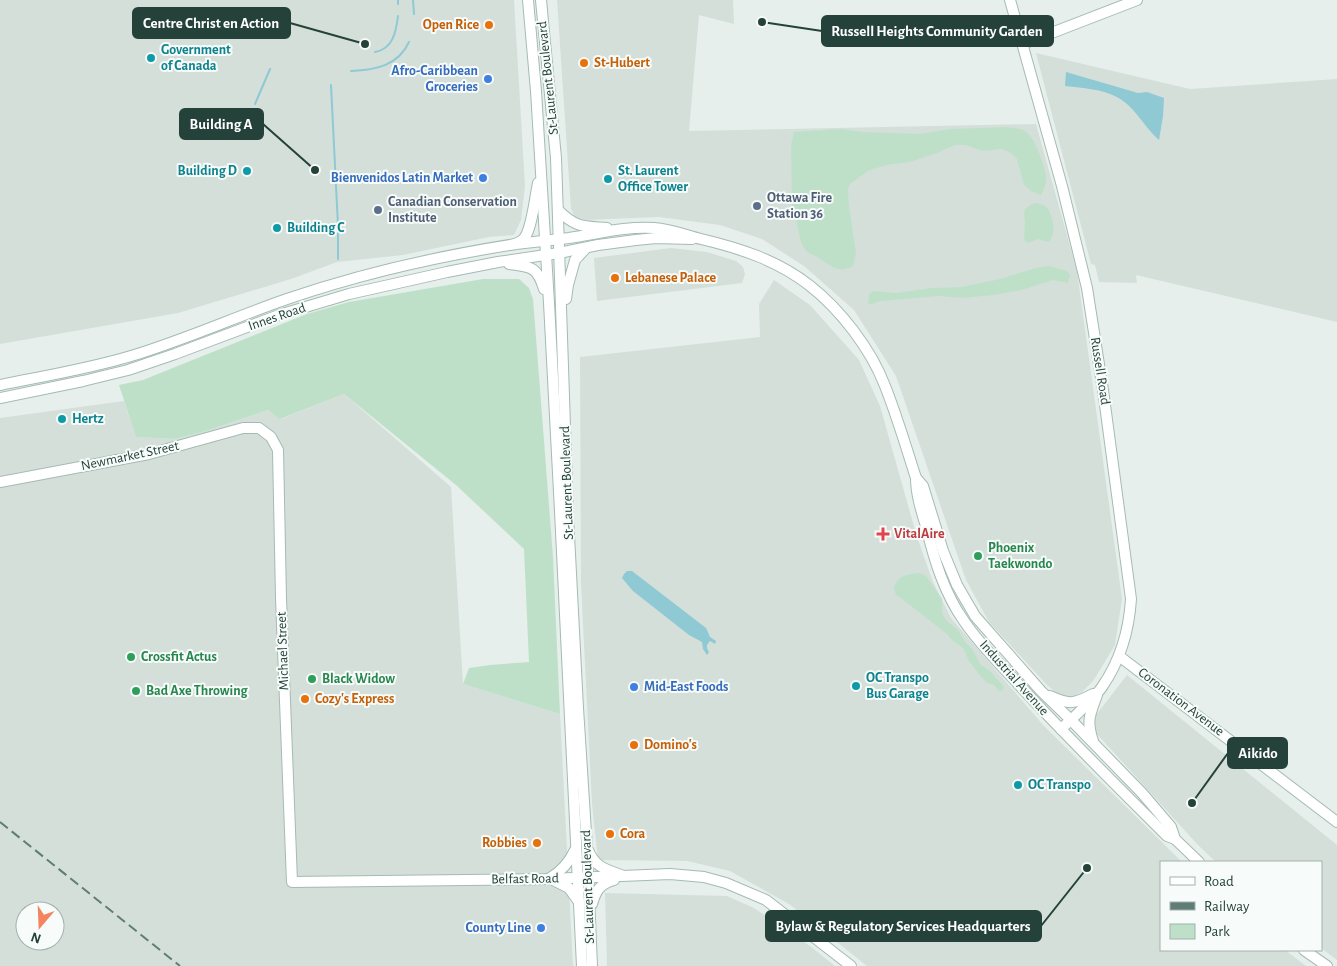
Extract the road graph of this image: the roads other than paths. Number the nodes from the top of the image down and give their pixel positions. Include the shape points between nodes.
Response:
1 (528, 0) edge
2 (541, 0) edge
3 (1010, 0) edge
4 (1137, 0) edge
5 (1023, 44) junction
6 (540, 167) junction
7 (558, 210) junction
8 (626, 229) junction
9 (558, 239) junction
10 (700, 239) junction
11 (545, 241) junction
12 (515, 245) junction
13 (586, 248) junction
14 (559, 253) junction
15 (545, 255) junction
16 (498, 262) junction
17 (549, 303) junction
18 (562, 330) junction
19 (0, 385) edge
20 (0, 398) edge
21 (259, 428) joint
22 (916, 478) junction
23 (0, 482) edge
24 (564, 513) junction
25 (568, 579) junction
26 (1119, 656) junction
27 (1041, 691) junction
28 (1098, 692) junction
29 (1071, 720) junction
30 (1061, 729) junction
31 (1094, 743) junction
32 (1337, 822) edge
33 (1175, 839) junction
34 (576, 847) junction
35 (587, 848) junction
36 (1198, 861) edge
37 (624, 876) junction
38 (577, 878) junction
39 (589, 878) junction
40 (549, 879) junction
41 (292, 882) joint
42 (579, 902) junction
43 (590, 912) junction
44 (1305, 951) edge
45 (582, 966) edge
46 (592, 966) edge
47 (851, 966) edge
48 (1327, 966) edge

1 - 6 main road, St-Laurent Boulevard
2 - 7 main road, St-Laurent Boulevard
3 - 5 main road, Russell Road
4 - 5 main road
5 - 26 main road, Russell Road via 1087,288 1131,599
6 - 11 main road, St-Laurent Boulevard
6 - 12 main road via 528,232
7 - 8 main road via 577,225
7 - 9 main road, St-Laurent Boulevard
8 - 9 main road, Industrial Avenue
8 - 10 main road, Industrial Avenue via 667,229
9 - 11 main road, Innes Road
9 - 14 main road, St-Laurent Boulevard
10 - 13 main road, Industrial Avenue via 656,238
10 - 22 main road, Industrial Avenue via 773,263 804,281 828,302 856,335 884,384
11 - 12 main road, Innes Road
11 - 15 main road, St-Laurent Boulevard
12 - 19 main road, Innes Road via 444,257 365,276 288,299 133,356
13 - 14 main road, Industrial Avenue
13 - 18 main road via 575,260 571,273
14 - 15 main road, Innes Road
14 - 18 main road, St-Laurent Boulevard
15 - 16 main road, Innes Road
15 - 17 main road, St-Laurent Boulevard
16 - 17 main road via 534,270 541,278
16 - 20 main road, Innes Road via 336,297 128,370
17 - 24 main road, St-Laurent Boulevard
18 - 24 main road, St-Laurent Boulevard
21 - 23 main road, Newmarket Street via 243,428 149,454
21 - 41 main road, Michael Street via 271,437 278,450
22 - 27 main road, Industrial Avenue via 923,486 943,551 964,598 975,616
22 - 30 main road, Industrial Avenue via 932,548 948,592 963,620
24 - 25 main road, St-Laurent Boulevard
25 - 34 main road, St-Laurent Boulevard
25 - 35 main road, St-Laurent Boulevard
26 - 28 main road, Russell Road
26 - 32 main road, Coronation Avenue
27 - 28 main road via 1070,703
27 - 29 main road, Industrial Avenue
28 - 29 main road, Russell Road
28 - 31 main road via 1089,724
29 - 30 main road, Russell Road
29 - 31 main road, Industrial Avenue
30 - 33 main road, Industrial Avenue via 1167,836
31 - 33 main road, Industrial Avenue via 1171,827
33 - 36 main road, Industrial Avenue
34 - 38 main road, St-Laurent Boulevard
34 - 40 main road via 566,866
35 - 37 main road via 598,865
35 - 39 main road, St-Laurent Boulevard
37 - 39 main road, Belfast Road
37 - 43 main road via 599,888
37 - 47 main road, Belfast Road via 670,874 726,883 766,900
38 - 39 main road, Belfast Road
38 - 40 main road, Belfast Road
38 - 42 main road, St-Laurent Boulevard
39 - 43 main road, St-Laurent Boulevard
40 - 41 main road, Belfast Road
40 - 42 main road via 567,886
42 - 45 main road, St-Laurent Boulevard
43 - 46 main road, St-Laurent Boulevard
44 - 48 main road

